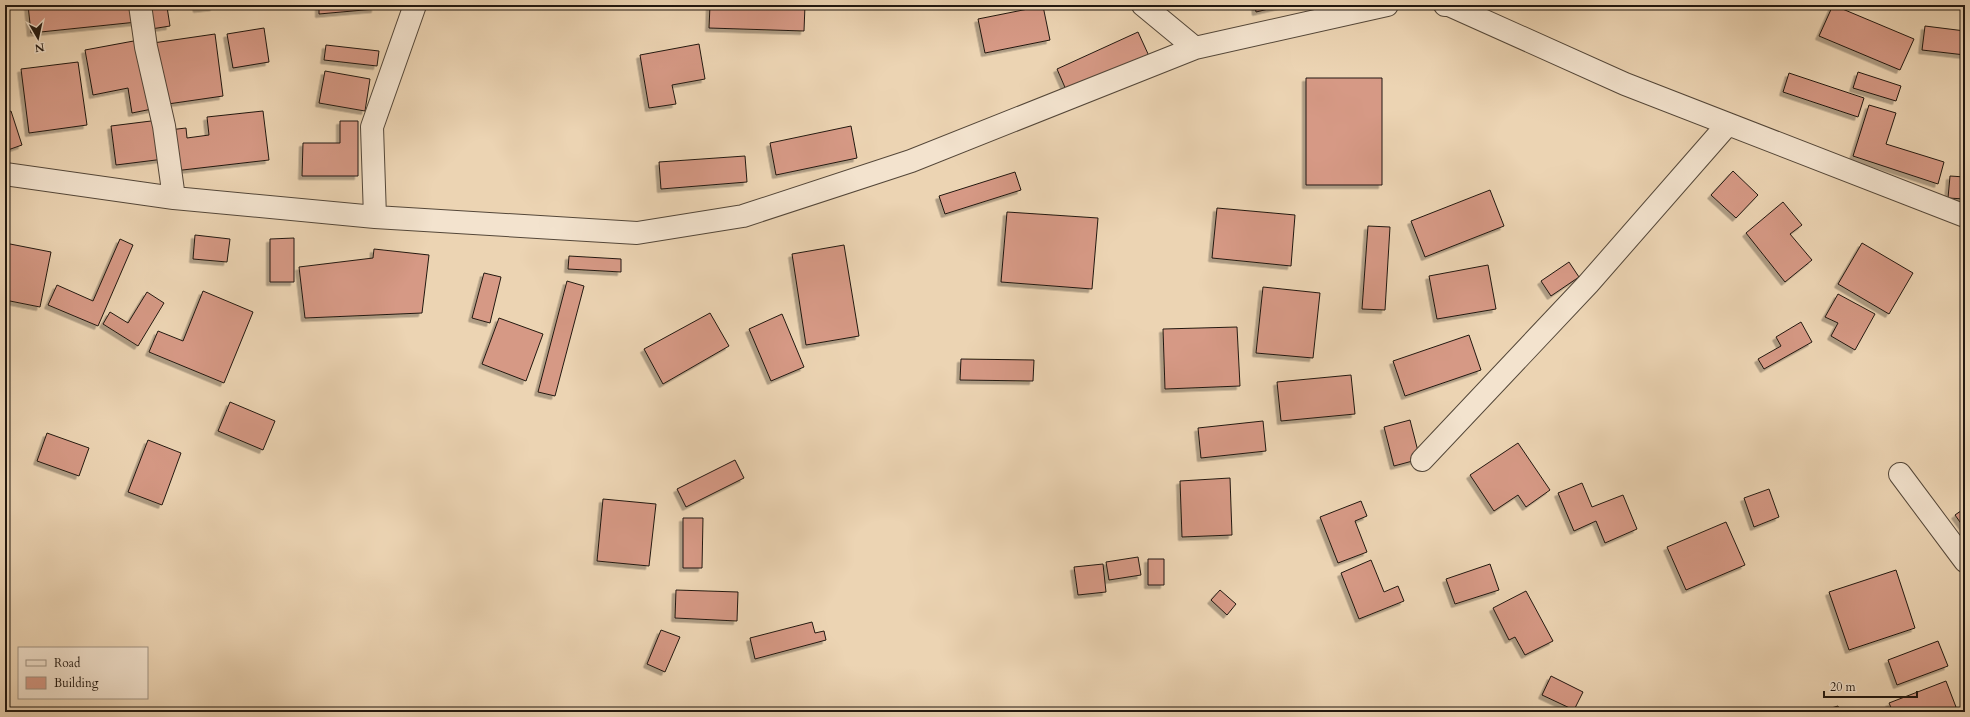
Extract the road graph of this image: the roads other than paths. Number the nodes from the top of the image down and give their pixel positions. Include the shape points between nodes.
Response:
1 (140, 5) edge
2 (415, 5) edge
3 (1143, 5) edge
4 (1387, 5) edge
5 (1445, 5) edge
6 (1195, 48) junction
7 (1728, 124) junction
8 (5, 174) edge
9 (174, 198) junction
10 (1965, 216) edge
11 (375, 217) junction
12 (1422, 460) dead end
13 (1900, 474) dead end
14 (1965, 561) edge

1 - 9 street via 146,47 164,126
2 - 11 street via 372,127
3 - 6 street
4 - 6 street
5 - 7 street via 1457,8 1625,84
6 - 11 street via 911,161 743,216 637,233
7 - 10 street
7 - 12 street via 1588,284
8 - 9 street
9 - 11 street
13 - 14 street

